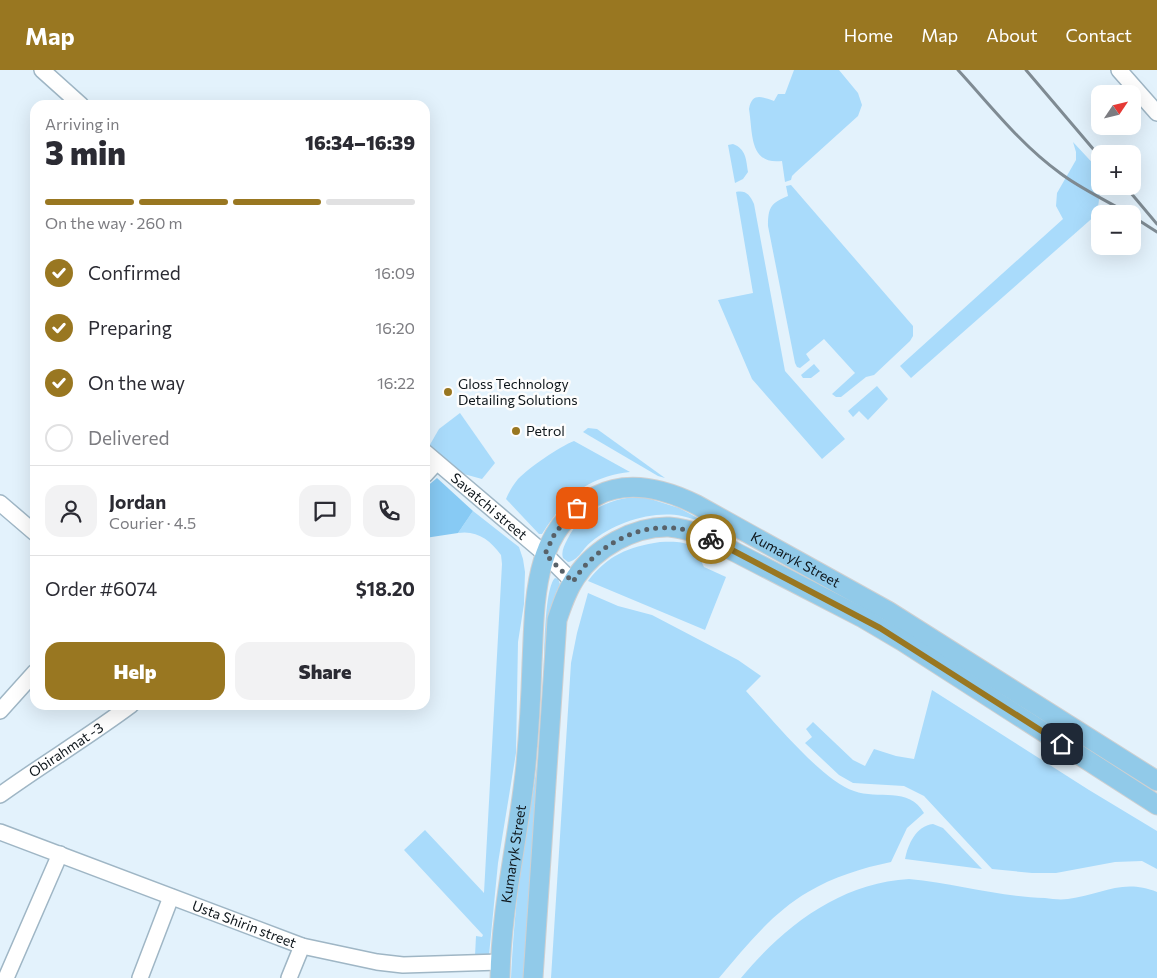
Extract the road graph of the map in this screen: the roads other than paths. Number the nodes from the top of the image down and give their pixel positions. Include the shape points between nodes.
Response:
1 (42, 70) edge
2 (1119, 70) edge
3 (75, 100) edge
4 (1157, 113) edge
5 (430, 457) edge
6 (436, 462) junction
7 (430, 469) edge
8 (0, 503) edge
9 (30, 529) edge
10 (545, 554) junction
11 (573, 582) junction
12 (941, 656) junction
13 (30, 678) edge
14 (124, 710) edge
15 (0, 711) edge
16 (1157, 781) edge
17 (0, 795) edge
18 (1157, 805) edge
19 (0, 832) edge
20 (60, 854) junction
21 (171, 897) junction
22 (302, 946) junction
23 (500, 970) edge
24 (6, 978) edge
25 (140, 978) edge
26 (289, 978) edge
27 (533, 978) edge

1 - 3 street
2 - 4 street
5 - 6 street, Savatchi street
6 - 7 street
6 - 10 street, Savatchi street
8 - 9 street
10 - 11 street, Savatchi street
10 - 12 main road, Kumaryk Street via 565,520 591,498 623,487 657,490 697,504 873,602
10 - 23 main road, Kumaryk Street via 536,590 526,762 507,890
11 - 12 main road, Kumaryk Street via 591,560 621,539 650,529 686,530 702,535
11 - 27 main road, Kumaryk Street via 557,625
12 - 16 main road, Kumaryk Street
12 - 18 main road, Kumaryk Street
13 - 15 street
14 - 17 street, Obirahmat -3
19 - 20 street, Usta Shirin street
20 - 21 street, Usta Shirin street
20 - 24 street
21 - 22 street, Usta Shirin street
21 - 25 street
22 - 23 street, Usta Shirin street via 403,965
22 - 26 street

